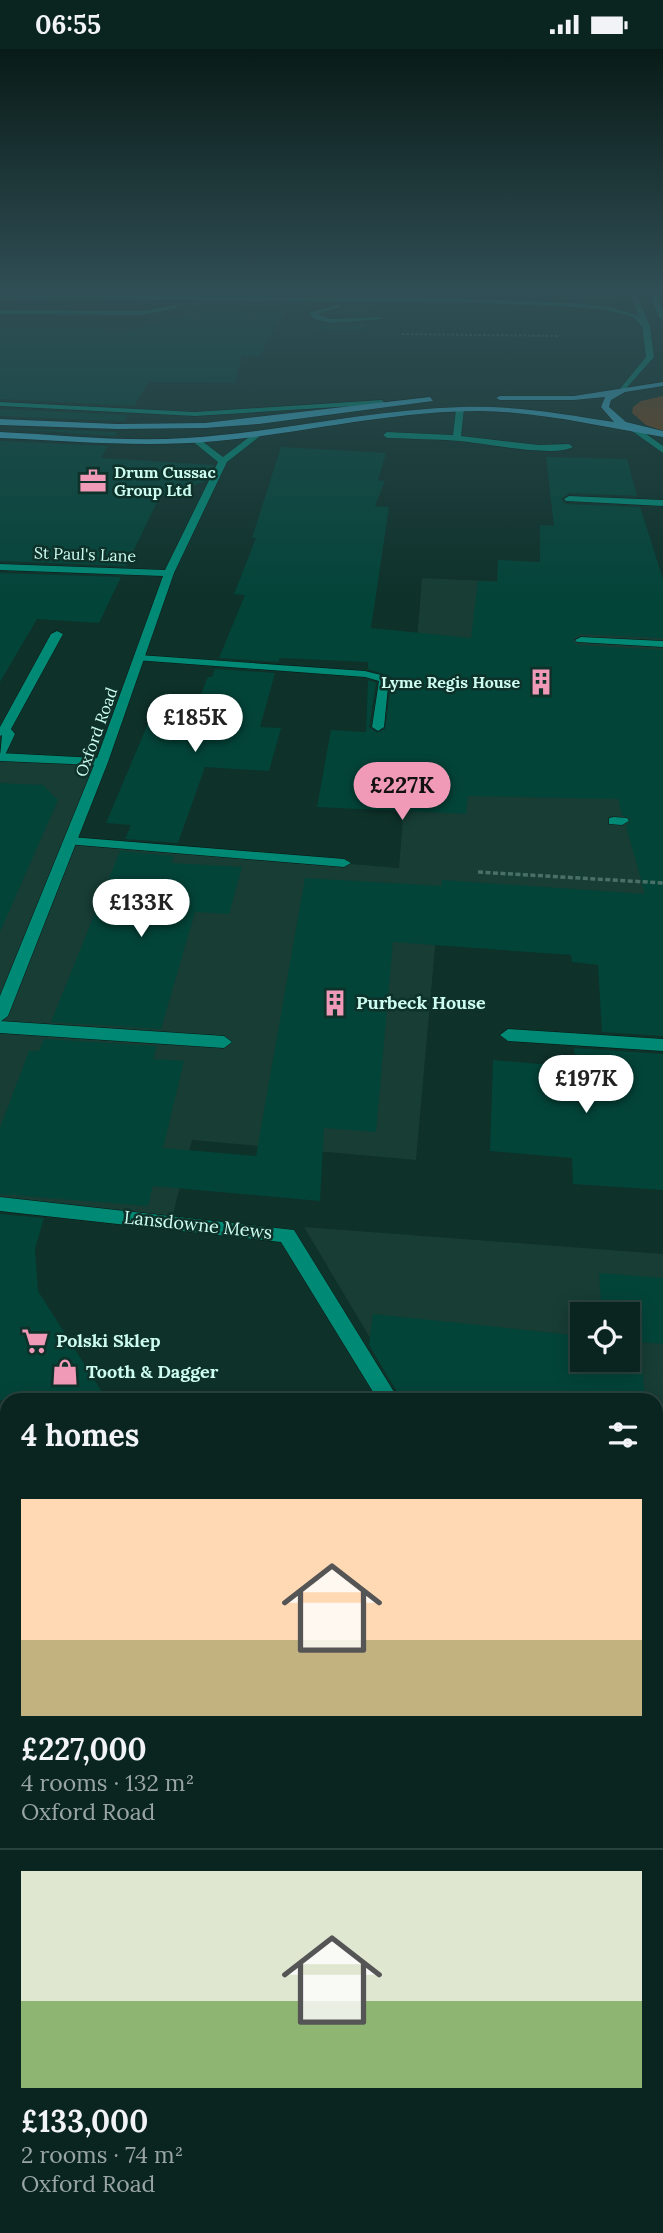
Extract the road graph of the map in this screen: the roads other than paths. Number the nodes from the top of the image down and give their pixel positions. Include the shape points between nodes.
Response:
1 (607, 393) edge
2 (616, 393) edge
3 (438, 398) dead end
4 (493, 398) dead end
5 (383, 402) junction
6 (0, 404) edge
7 (460, 409) junction
8 (0, 422) edge
9 (632, 428) junction
10 (257, 434) junction
11 (0, 435) edge
12 (387, 435) dead end
13 (663, 435) edge
14 (457, 438) junction
15 (195, 440) junction
16 (569, 447) dead end
17 (663, 450) edge
18 (223, 461) junction
19 (569, 499) dead end
20 (663, 503) edge
21 (0, 567) edge
22 (169, 573) junction
23 (57, 634) dead end
24 (581, 639) dead end
25 (663, 644) edge
26 (139, 659) junction
27 (377, 727) dead end
28 (3, 730) edge
29 (0, 755) edge
30 (103, 762) junction
31 (71, 841) junction
32 (344, 863) dead end
33 (0, 1016) edge
34 (0, 1027) edge
35 (508, 1035) dead end
36 (224, 1042) dead end
37 (663, 1045) edge
38 (0, 1204) edge
39 (385, 1393) edge

1 - 4 main road via 574,398
2 - 9 main road via 605,407
3 - 5 main road
5 - 6 street via 195,414
5 - 8 main road via 197,426
7 - 9 main road via 522,411
7 - 10 main road
7 - 14 street
9 - 13 main road
9 - 17 street
10 - 15 main road
10 - 18 street, Oxford Road
11 - 15 main road
12 - 14 street
14 - 16 street via 539,450
15 - 18 street
18 - 22 street, Oxford Road
19 - 20 street
21 - 22 street, St Paul's Lane
22 - 26 street, Oxford Road
23 - 28 street
24 - 25 street
26 - 27 street via 386,679
26 - 30 street, Oxford Road
28 - 29 street via 9,734
29 - 30 street
30 - 31 street, Oxford Road
31 - 32 street
31 - 33 street, Oxford Road
34 - 36 street
35 - 37 street
38 - 39 street, Lansdowne Mews via 287,1235

